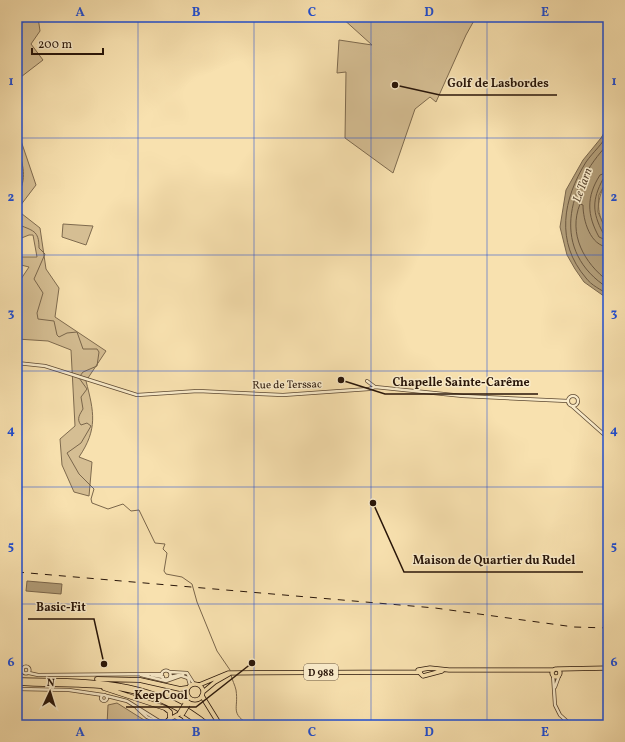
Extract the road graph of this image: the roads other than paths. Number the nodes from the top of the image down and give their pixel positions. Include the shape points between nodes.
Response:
1 (17, 363) edge
2 (375, 387) junction
3 (369, 389) junction
4 (568, 401) junction
5 (577, 405) junction
6 (572, 406) junction
7 (578, 411) junction
8 (608, 438) edge
9 (608, 668) edge
10 (17, 670) edge
11 (23, 670) junction
12 (170, 672) junction
13 (555, 672) junction
14 (29, 673) junction
15 (232, 673) junction
16 (139, 674) junction
17 (183, 675) junction
18 (162, 676) junction
19 (170, 677) junction
20 (17, 679) edge
21 (17, 683) edge
22 (68, 684) junction
23 (190, 685) junction
24 (199, 685) junction
25 (17, 689) edge
26 (554, 690) junction
27 (93, 694) junction
28 (202, 694) junction
29 (106, 696) junction
30 (188, 697) junction
31 (101, 698) junction
32 (193, 700) junction
33 (187, 704) junction
34 (180, 716) junction
35 (166, 723) edge
36 (183, 725) edge
37 (202, 725) edge
38 (208, 725) edge
39 (220, 725) edge
40 (571, 725) edge

1 - 3 street, Rue de Terssac via 45,366 137,395 198,391 283,395
2 - 3 street, Rue de Terssac
2 - 3 street via 367,381
2 - 4 street, Rue de Terssac via 463,396
4 - 5 street via 570,397 575,397 578,400
4 - 6 street
5 - 6 street
5 - 7 street
6 - 7 street
7 - 8 street
9 - 13 main road via 567,668
10 - 11 street
11 - 14 street via 25,674
11 - 14 street via 24,667 28,667
12 - 18 street via 165,671
12 - 19 street
12 - 23 street via 187,673
13 - 15 main road, D 988 via 449,670
13 - 26 street
13 - 26 street
14 - 16 street
15 - 24 main road, D 988 via 223,674
15 - 28 main road, D 988 via 215,682
16 - 17 street via 166,681
16 - 18 street
17 - 19 street
17 - 23 street via 188,678
18 - 19 street via 166,679
20 - 23 highway via 124,679 153,682 180,689
20 - 38 highway via 92,681 132,687 172,702
21 - 22 highway
22 - 35 highway via 108,689 138,698 168,710
22 - 37 highway via 114,687 140,693 176,708
23 - 24 main road
23 - 30 main road via 186,693
24 - 28 main road
25 - 27 street via 69,690
26 - 40 street via 557,710
27 - 29 street
27 - 31 street
28 - 32 main road via 198,700
28 - 39 highway
29 - 31 street
29 - 31 street via 104,701
29 - 35 street via 134,704
30 - 32 main road
30 - 33 main road
32 - 33 main road
33 - 34 main road, bridge
34 - 35 main road
34 - 36 main road

